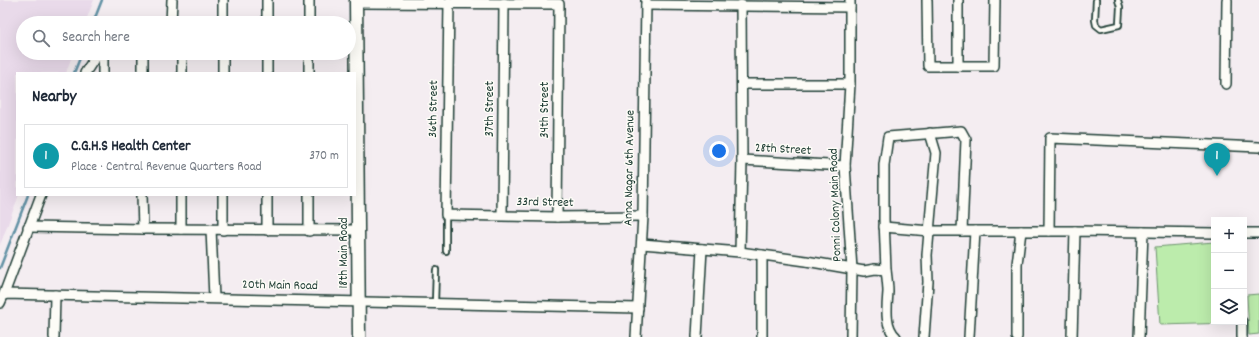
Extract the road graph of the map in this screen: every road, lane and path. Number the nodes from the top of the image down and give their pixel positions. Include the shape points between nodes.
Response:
1 (172, 0) edge
2 (223, 0) edge
3 (267, 0) edge
4 (309, 0) edge
5 (926, 0) edge
6 (958, 0) edge
7 (995, 0) edge
8 (1096, 0) edge
9 (1118, 0) edge
10 (1227, 0) edge
11 (356, 2) edge
12 (449, 2) junction
13 (504, 3) junction
14 (646, 3) edge
15 (850, 3) edge
16 (741, 5) junction
17 (171, 16) edge
18 (223, 16) edge
19 (267, 16) edge
20 (309, 16) edge
21 (355, 16) edge
22 (93, 60) edge
23 (103, 60) edge
24 (143, 60) edge
25 (182, 60) edge
26 (223, 60) edge
27 (267, 60) edge
28 (309, 60) edge
29 (354, 60) edge
30 (958, 66) junction
31 (86, 72) edge
32 (102, 72) edge
33 (142, 72) edge
34 (182, 72) edge
35 (223, 72) edge
36 (267, 72) edge
37 (309, 72) edge
38 (354, 72) edge
39 (742, 84) junction
40 (850, 84) junction
41 (1226, 84) dead end
42 (930, 133) junction
43 (1259, 147) edge
44 (356, 154) edge
45 (742, 160) junction
46 (845, 166) junction
47 (41, 196) edge
48 (142, 196) edge
49 (181, 196) edge
50 (223, 196) edge
51 (267, 196) edge
52 (309, 196) edge
53 (446, 215) junction
54 (502, 216) junction
55 (643, 216) junction
56 (557, 217) junction
57 (28, 227) junction
58 (884, 227) junction
59 (144, 230) junction
60 (181, 230) junction
61 (211, 230) junction
62 (223, 230) junction
63 (267, 230) junction
64 (309, 230) junction
65 (358, 230) junction
66 (930, 231) junction
67 (962, 231) junction
68 (975, 231) junction
69 (1021, 231) junction
70 (1049, 231) junction
71 (1075, 231) junction
72 (1143, 232) junction
73 (1211, 233) edge
74 (1247, 233) edge
75 (1259, 233) edge
76 (642, 244) junction
77 (702, 249) junction
78 (446, 251) dead end
79 (740, 252) junction
80 (762, 255) junction
81 (852, 269) junction
82 (436, 270) dead end
83 (886, 270) junction
84 (4, 294) junction
85 (55, 295) junction
86 (214, 298) junction
87 (358, 301) junction
88 (0, 303) edge
89 (435, 303) junction
90 (638, 308) junction
91 (1242, 325) edge
92 (54, 337) edge
93 (358, 337) edge
94 (636, 337) edge
95 (697, 337) edge
96 (762, 337) edge
97 (851, 337) edge
98 (896, 337) edge
99 (924, 337) edge
100 (969, 337) edge
101 (1017, 337) edge
102 (1072, 337) edge
103 (1139, 337) edge
104 (1242, 337) edge

1 - 17 street
2 - 18 street
3 - 19 street
4 - 20 street
5 - 30 street via 928,66
6 - 30 street
7 - 30 street via 994,66
8 - 9 lane via 1095,20 1101,29 1120,25
10 - 41 street
11 - 12 street
11 - 21 street, 18th Main Road
12 - 13 street
12 - 53 street, 36th Street
13 - 54 street, 37th Street
13 - 56 street, 34th Street via 559,4
14 - 16 street
14 - 55 street, Anna Nagar 6th Avenue
15 - 16 street
15 - 40 street, Ponni Colony Main Road
16 - 39 street
22 - 31 street
23 - 32 street
24 - 33 street
25 - 34 street
26 - 35 street
27 - 36 street
28 - 37 street
29 - 38 street, 18th Main Road
39 - 40 street
39 - 45 street
40 - 46 street, Ponni Colony Main Road
42 - 58 street via 888,137 884,165
42 - 66 street via 936,153
42 - 67 street via 961,131 966,140
43 - 70 street via 1050,138
44 - 65 street, 18th Main Road
45 - 46 street, 28th Street
45 - 79 street
46 - 81 street, Ponni Colony Main Road
47 - 57 street
48 - 59 street
49 - 60 street
50 - 62 street
51 - 63 street
52 - 64 street
53 - 54 street, 33rd Street
53 - 78 lane
54 - 56 street, 33rd Street
55 - 56 street, 33rd Street
55 - 76 street, Anna Nagar 6th Avenue
57 - 59 street
57 - 84 street
58 - 66 street
58 - 83 street
59 - 60 street
60 - 61 street
61 - 62 street
61 - 86 street
62 - 63 street
63 - 64 street
64 - 65 street
65 - 87 street, 18th Main Road
66 - 67 street
66 - 99 street
67 - 68 street
68 - 69 street
68 - 100 street
69 - 70 street
69 - 101 street via 1017,264
70 - 71 street
71 - 72 street
71 - 102 street
72 - 73 street
72 - 103 street
74 - 75 street
76 - 77 street
76 - 90 street, Anna Nagar 6th Avenue
77 - 79 street
77 - 95 street
79 - 80 street
80 - 81 street
80 - 96 street
81 - 83 street
81 - 97 street, Ponni Colony Main Road
82 - 89 lane
83 - 98 street via 886,314
84 - 85 street, 20th Main Road
84 - 88 street
85 - 86 street, 20th Main Road
85 - 92 street
86 - 87 street, 20th Main Road
87 - 89 street, 20th Main Road
87 - 93 street, 18th Main Road
89 - 90 street, 20th Main Road
90 - 94 street, Anna Nagar 6th Avenue
91 - 104 street

